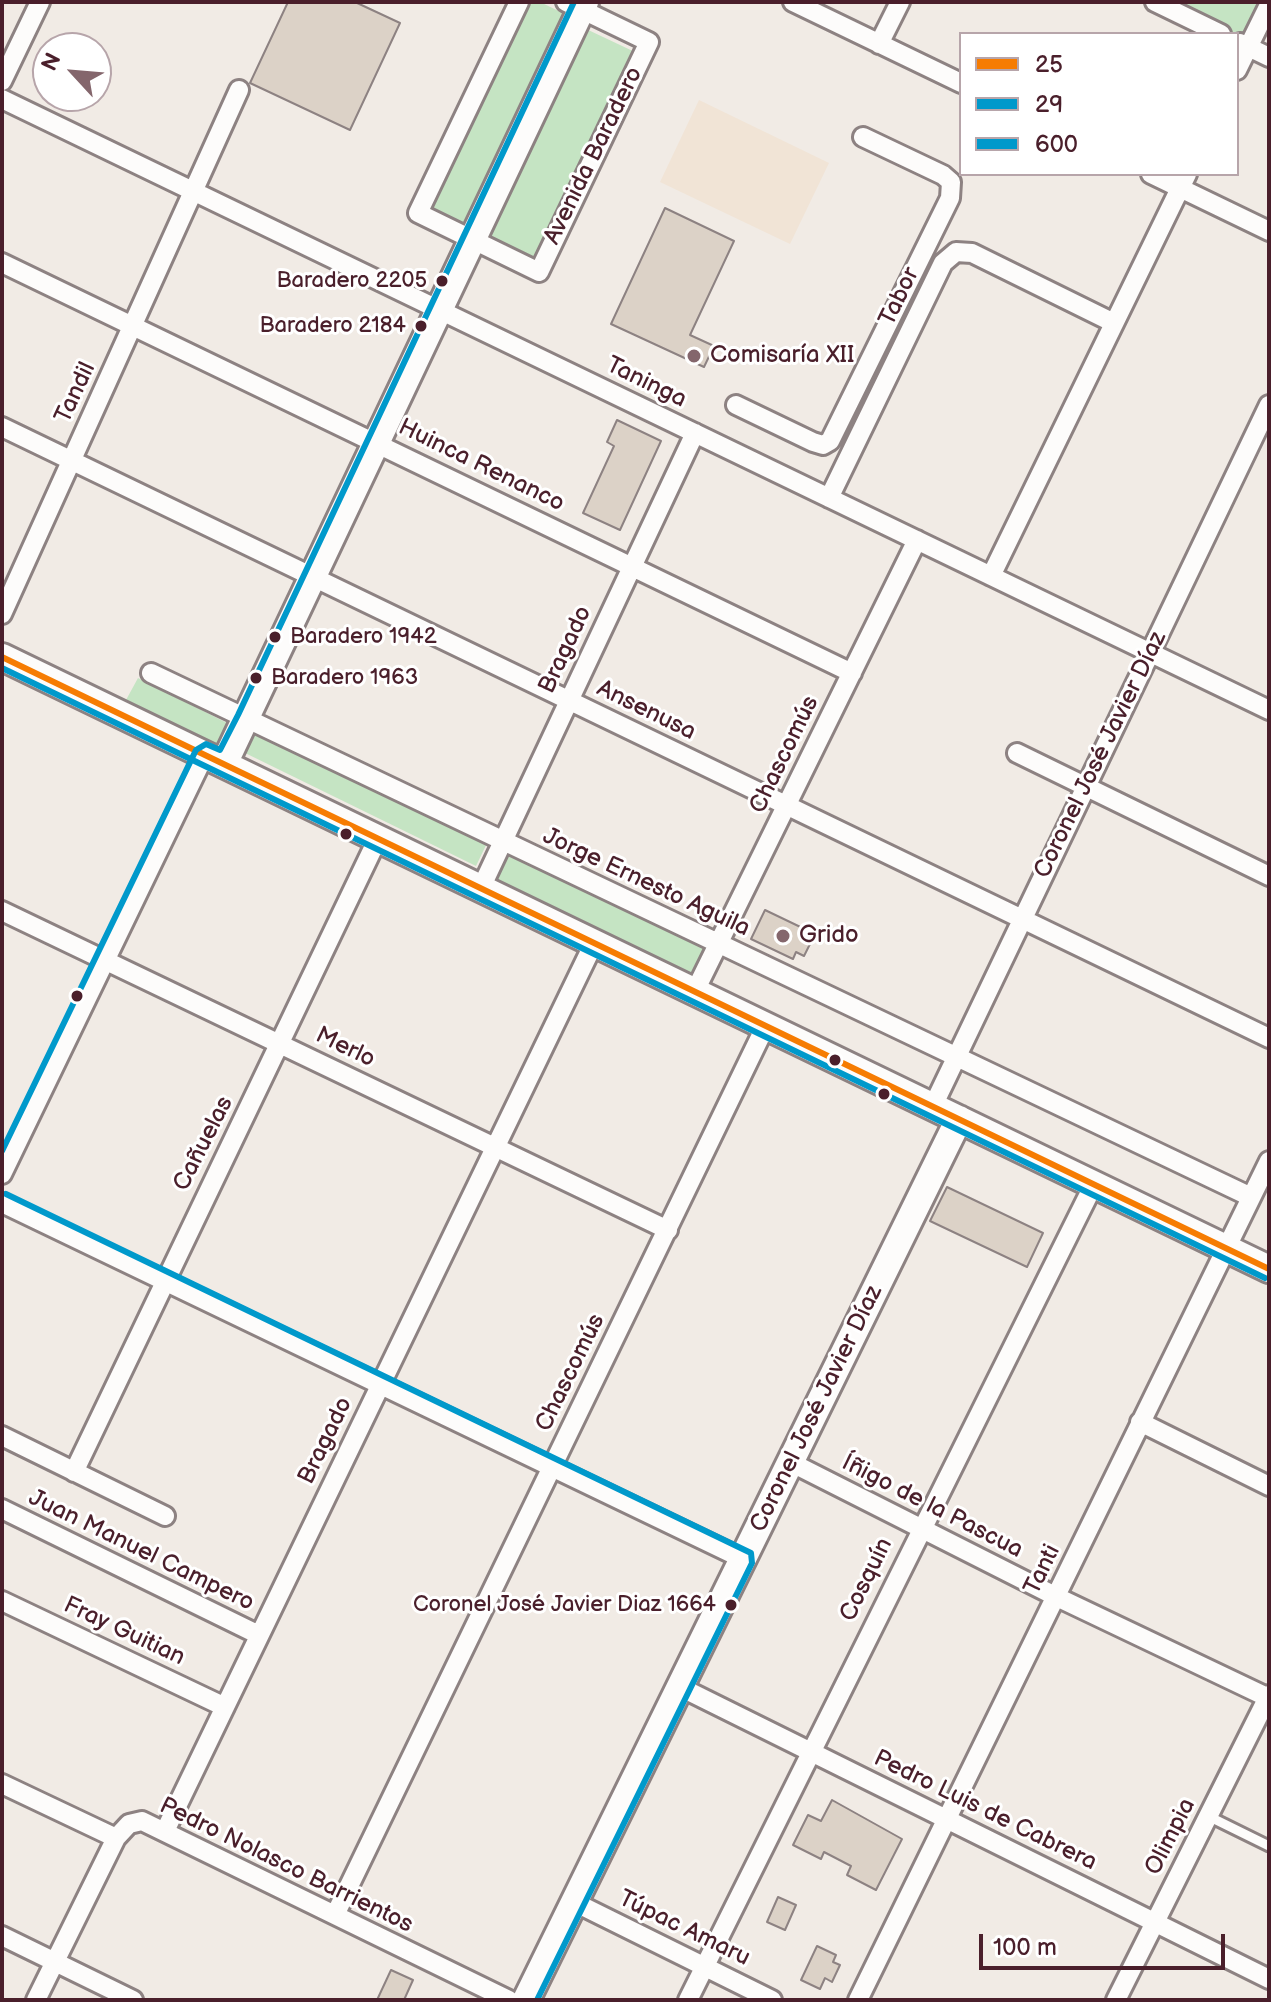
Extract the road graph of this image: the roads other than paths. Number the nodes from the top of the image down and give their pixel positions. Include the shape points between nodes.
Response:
1 (40, 2) edge
2 (519, 2) edge
3 (793, 2) edge
4 (900, 2) edge
5 (1155, 2) edge
6 (577, 5) edge
7 (1269, 5) edge
8 (1217, 32) edge
9 (879, 44) junction
10 (1243, 45) edge
11 (1269, 57) edge
12 (2, 81) edge
13 (959, 82) edge
14 (239, 90) dead end
15 (2, 99) edge
16 (863, 137) dead end
17 (1160, 176) edge
18 (1183, 181) edge
19 (194, 191) junction
20 (1269, 231) edge
21 (472, 240) junction
22 (2, 263) edge
23 (439, 310) junction
24 (892, 319) junction
25 (1114, 323) junction
26 (133, 326) junction
27 (912, 327) junction
28 (736, 405) dead end
29 (1269, 405) edge
30 (2, 427) edge
31 (695, 433) junction
32 (376, 442) junction
33 (72, 461) junction
34 (829, 498) junction
35 (917, 540) junction
36 (632, 567) junction
37 (991, 576) junction
38 (312, 577) junction
39 (2, 614) edge
40 (1150, 653) junction
41 (2, 657) edge
42 (151, 673) dead end
43 (852, 673) junction
44 (569, 701) junction
45 (1269, 710) edge
46 (247, 719) junction
47 (1017, 753) dead end
48 (214, 759) junction
49 (1086, 787) junction
50 (787, 806) junction
51 (378, 838) junction
52 (503, 841) junction
53 (1269, 876) edge
54 (481, 888) junction
55 (2, 911) edge
56 (1023, 919) junction
57 (594, 943) junction
58 (719, 944) junction
59 (106, 960) junction
60 (695, 991) junction
61 (766, 1025) junction
62 (1269, 1038) edge
63 (281, 1044) junction
64 (956, 1057) junction
65 (933, 1106) junction
66 (959, 1119) junction
67 (496, 1147) junction
68 (1269, 1161) edge
69 (2, 1174) edge
70 (1094, 1184) junction
71 (1251, 1197) junction
72 (2, 1203) edge
73 (668, 1230) junction
74 (1226, 1247) junction
75 (1269, 1269) edge
76 (163, 1280) junction
77 (381, 1385) junction
78 (1140, 1422) junction
79 (2, 1436) edge
80 (790, 1462) junction
81 (552, 1467) junction
82 (74, 1472) junction
83 (1269, 1486) edge
84 (2, 1509) edge
85 (165, 1516) dead end
86 (921, 1526) junction
87 (743, 1559) junction
88 (1057, 1597) junction
89 (2, 1601) edge
90 (259, 1635) junction
91 (680, 1687) junction
92 (1269, 1697) edge
93 (225, 1707) junction
94 (810, 1751) junction
95 (2, 1784) edge
96 (1208, 1816) junction
97 (948, 1820) junction
98 (165, 1831) junction
99 (116, 1838) junction
100 (1269, 1846) edge
101 (574, 1902) junction
102 (335, 1915) junction
103 (1155, 1922) junction
104 (2, 1936) edge
105 (55, 1962) junction
106 (704, 1966) junction
107 (1269, 1979) edge
108 (36, 2000) edge
109 (133, 2000) edge
110 (509, 2000) edge
111 (526, 2000) edge
112 (688, 2000) edge
113 (772, 2000) edge
114 (858, 2000) edge
115 (1116, 2000) edge

1 - 12 street
2 - 21 street, Avenida Baradero via 418,213
3 - 9 street
4 - 9 street
5 - 8 street
6 - 21 main road, Avenida Baradero
6 - 21 street, Avenida Baradero via 649,42 539,272
7 - 10 street
9 - 13 street
10 - 11 street
14 - 19 street, Tandil
15 - 19 street, Taninga
16 - 24 street via 951,182 950,198
17 - 18 street
18 - 20 street
18 - 25 street
19 - 23 street, Taninga
19 - 26 street, Tandil
21 - 23 main road, Avenida Baradero
22 - 26 street, Huinca Renanco
23 - 31 street, Taninga
23 - 32 main road, Avenida Baradero
24 - 27 street
24 - 28 street via 830,441 823,445
25 - 27 street, Tabor via 972,253 956,252 943,263
25 - 37 street
26 - 32 street, Huinca Renanco
26 - 33 street, Tandil
27 - 34 street, Tabor
29 - 40 street, Coronel José Javier Díaz
30 - 33 street, Ansenusa
31 - 34 street, Taninga
31 - 36 street, Bragado
32 - 36 street, Huinca Renanco
32 - 38 main road, Avenida Baradero
33 - 38 street, Ansenusa
33 - 39 street, Tandil
34 - 35 street, Taninga
35 - 37 street, Taninga
35 - 43 street, Chascomús
36 - 43 street, Huinca Renanco
36 - 44 street, Bragado
37 - 40 street, Taninga
38 - 44 street, Ansenusa
38 - 46 main road, Avenida Baradero
40 - 45 street, Taninga
40 - 49 street, Coronel José Javier Díaz
41 - 48 main road
42 - 46 street, Jorge Ernesto Aguila
43 - 50 street, Chascomús
44 - 50 street, Ansenusa
44 - 52 street, Bragado
46 - 48 main road, Avenida Baradero
46 - 52 street, Jorge Ernesto Aguila
47 - 49 street
48 - 51 main road
48 - 59 street
49 - 53 street
49 - 56 street, Coronel José Javier Díaz
50 - 56 street, Ansenusa
50 - 58 street, Chascomús
51 - 54 main road
51 - 63 street, Cañuelas
52 - 54 street, Bragado
52 - 58 street, Jorge Ernesto Aguila
54 - 57 main road
55 - 59 street, Merlo
56 - 62 street, Ansenusa
56 - 64 street, Coronel José Javier Díaz
57 - 60 main road
57 - 67 street, Bragado
58 - 60 street, Chascomús
58 - 64 street, Jorge Ernesto Aguila
59 - 63 street, Merlo
59 - 69 street
60 - 61 main road
61 - 65 main road
61 - 73 street, Chascomús
63 - 67 street, Merlo
63 - 76 street, Cañuelas
64 - 65 street, Coronel José Javier Díaz
64 - 71 street, Jorge Ernesto Aguila
65 - 66 main road
66 - 70 main road
66 - 80 main road, Coronel José Javier Díaz
67 - 73 street, Merlo
67 - 77 street, Bragado
68 - 71 street, Tanti
70 - 74 main road
70 - 86 street, Cosquín
71 - 74 street, Tanti
72 - 76 street
73 - 81 street, Chascomús
74 - 75 main road
74 - 78 street, Tanti
76 - 77 street
76 - 82 street, Cañuelas
77 - 81 street
77 - 90 street, Bragado
78 - 83 street
78 - 88 street, Tanti
79 - 82 street
80 - 86 street, Íñigo de la Pascua
80 - 87 main road, Coronel José Javier Díaz
81 - 87 street
81 - 102 street, Chascomús
82 - 85 street
84 - 90 street, Juan Manuel Campero
86 - 88 street, Íñigo de la Pascua
86 - 94 street, Cosquín
87 - 91 main road, Coronel José Javier Díaz
88 - 92 street, Íñigo de la Pascua
88 - 97 street, Tanti
89 - 93 street, Fray Guitian
90 - 93 street, Bragado
91 - 94 street, Pedro Luis de Cabrera
91 - 101 main road, Coronel José Javier Díaz
92 - 96 street, Olimpia
93 - 98 street, Bragado
94 - 97 street, Pedro Luis de Cabrera
94 - 106 street, Cosquín
95 - 99 street
96 - 100 lane
96 - 103 street, Olimpia
97 - 103 street, Pedro Luis de Cabrera
97 - 114 street, Tanti
98 - 99 street, Pedro Nolasco Barrientos via 142,1821 129,1824
98 - 102 street, Pedro Nolasco Barrientos
99 - 105 street
101 - 106 street, Túpac Amaru
101 - 111 main road, Coronel José Javier Díaz
102 - 110 street, Pedro Nolasco Barrientos
103 - 107 street, Pedro Luis de Cabrera
103 - 115 street, Olimpia
104 - 105 street
105 - 108 street
105 - 109 street
106 - 112 street, Cosquín
106 - 113 street, Túpac Amaru

